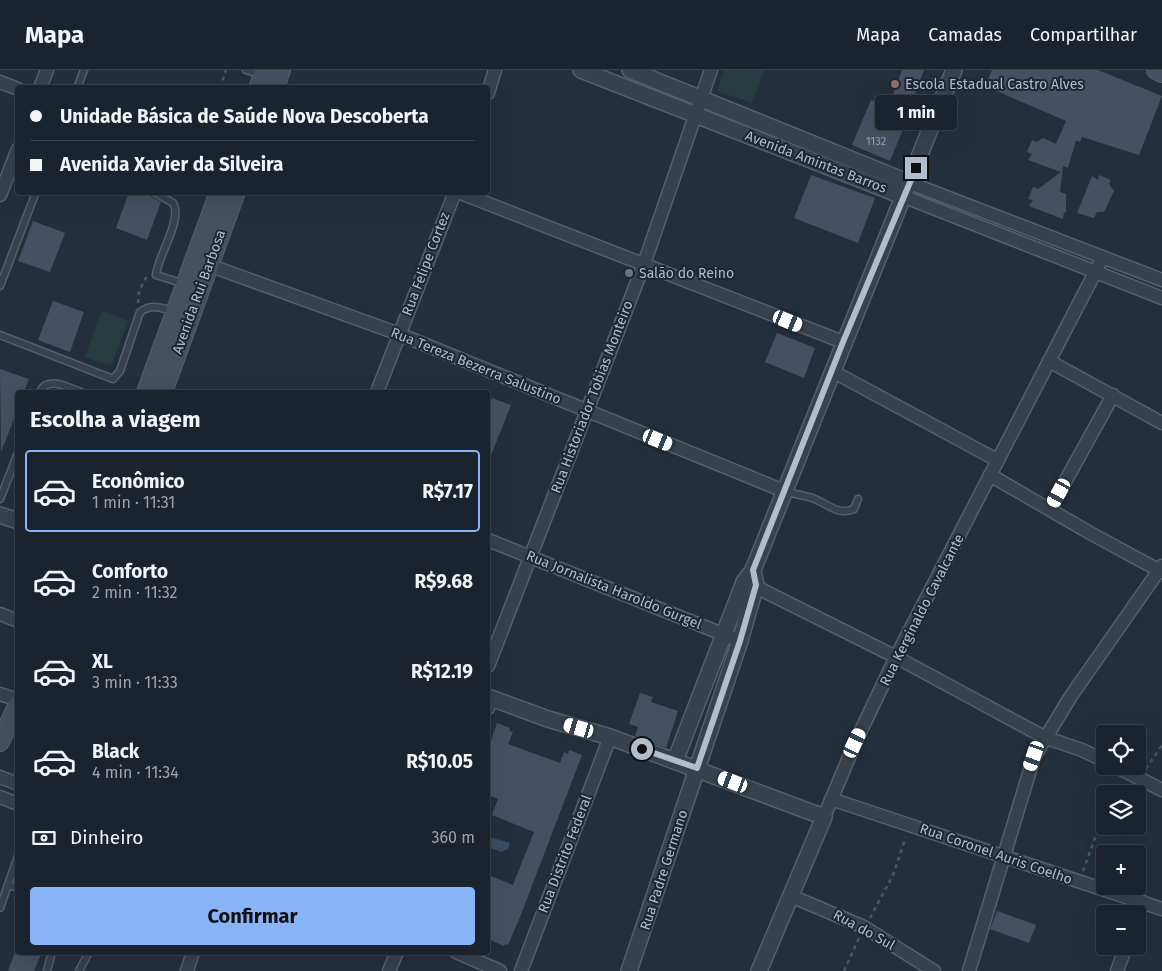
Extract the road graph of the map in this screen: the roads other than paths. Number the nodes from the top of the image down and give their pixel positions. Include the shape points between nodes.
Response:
1 (47, 70) edge
2 (84, 70) edge
3 (495, 70) edge
4 (581, 70) edge
5 (630, 70) edge
6 (711, 70) edge
7 (954, 70) edge
8 (1156, 70) edge
9 (1162, 72) edge
10 (0, 82) edge
11 (41, 85) edge
12 (79, 85) edge
13 (490, 86) edge
14 (15, 88) edge
15 (701, 98) junction
16 (695, 115) junction
17 (15, 156) edge
18 (907, 190) junction
19 (0, 193) edge
20 (35, 195) edge
21 (159, 195) edge
22 (218, 195) edge
23 (235, 195) edge
24 (455, 195) edge
25 (464, 195) edge
26 (1103, 257) junction
27 (202, 262) junction
28 (644, 264) junction
29 (1096, 272) junction
30 (1162, 280) edge
31 (185, 284) junction
32 (0, 286) edge
33 (1162, 298) edge
34 (175, 312) junction
35 (399, 334) junction
36 (0, 335) edge
37 (843, 342) junction
38 (1049, 361) junction
39 (832, 371) junction
40 (42, 390) edge
41 (75, 390) edge
42 (147, 390) edge
43 (164, 390) edge
44 (378, 390) edge
45 (1112, 395) junction
46 (585, 411) junction
47 (1162, 423) edge
48 (997, 460) junction
49 (15, 461) edge
50 (990, 475) junction
51 (787, 492) junction
52 (858, 498) dead end
53 (0, 499) edge
54 (1050, 509) junction
55 (0, 515) edge
56 (15, 520) edge
57 (490, 541) edge
58 (531, 557) junction
59 (1161, 569) edge
60 (751, 579) junction
61 (0, 614) edge
62 (15, 620) edge
63 (723, 634) junction
64 (740, 641) junction
65 (896, 657) junction
66 (490, 661) edge
67 (0, 694) edge
68 (15, 701) edge
69 (490, 701) edge
70 (15, 709) edge
71 (610, 737) junction
72 (1044, 737) junction
73 (0, 742) edge
74 (1096, 757) edge
75 (675, 761) junction
76 (697, 768) junction
77 (1132, 775) edge
78 (0, 778) edge
79 (15, 783) edge
80 (1162, 790) edge
81 (0, 797) edge
82 (831, 799) junction
83 (15, 803) edge
84 (824, 817) junction
85 (1005, 858) junction
86 (15, 865) edge
87 (8, 885) junction
88 (15, 887) edge
89 (791, 896) junction
90 (1143, 902) junction
91 (1142, 905) edge
92 (0, 908) edge
93 (1162, 909) edge
94 (51, 955) edge
95 (87, 955) edge
96 (193, 955) edge
97 (396, 955) edge
98 (463, 955) edge
99 (1123, 955) edge
100 (46, 971) edge
101 (79, 971) edge
102 (187, 971) edge
103 (390, 971) edge
104 (500, 971) edge
105 (521, 971) edge
106 (629, 971) edge
107 (758, 971) edge
108 (934, 971) edge
109 (969, 971) edge
110 (1117, 971) edge

1 - 11 street
2 - 12 lane
3 - 13 street
4 - 16 street, Avenida Amintas Barros
5 - 15 street, Avenida Amintas Barros
6 - 15 street, Rua Historiador Tobias Monteiro
7 - 18 street
8 - 9 main road
10 - 14 street
15 - 16 street, Rua Historiador Tobias Monteiro
15 - 18 street, Avenida Amintas Barros
16 - 18 street, Avenida Amintas Barros
16 - 28 street, Rua Historiador Tobias Monteiro
17 - 19 street
18 - 26 street, Avenida Amintas Barros
18 - 29 street, Avenida Amintas Barros
18 - 37 street
20 - 32 lane
21 - 31 lane via 173,203 176,213 156,275
22 - 27 main road, Avenida Rui Barbosa
23 - 27 main road, Avenida Rui Barbosa
24 - 35 street, Rua Felipe Cortez
25 - 28 street
26 - 29 street, Rua Kerginaldo Cavalcante
26 - 30 street, Avenida Amintas Barros
27 - 31 main road, Avenida Rui Barbosa
27 - 35 street, Rua Tereza Bezerra Salustino
27 - 43 main road, Avenida Rui Barbosa
28 - 37 street
28 - 46 street, Rua Historiador Tobias Monteiro
29 - 33 street, Avenida Amintas Barros
29 - 38 street, Rua Kerginaldo Cavalcante
31 - 34 main road, Avenida Rui Barbosa
34 - 36 lane via 154,306 140,312 120,371 113,380
34 - 42 main road, Avenida Rui Barbosa
35 - 44 street, Rua Felipe Cortez
35 - 46 street, Rua Tereza Bezerra Salustino
37 - 39 street
38 - 45 street
38 - 48 street, Rua Kerginaldo Cavalcante
39 - 48 street
39 - 51 street
40 - 41 lane via 53,383
45 - 47 street
45 - 54 street
46 - 51 street, Rua Tereza Bezerra Salustino
46 - 58 street, Rua Historiador Tobias Monteiro
48 - 50 street, Rua Kerginaldo Cavalcante
49 - 53 lane
50 - 54 street
50 - 65 street, Rua Kerginaldo Cavalcante
51 - 52 lane via 843,511 854,509
51 - 60 street
54 - 59 street
55 - 56 street
57 - 58 street, Rua Jornalista Haroldo Gurgel
58 - 63 street, Rua Jornalista Haroldo Gurgel
58 - 66 street, Rua Historiador Tobias Monteiro
59 - 72 street
60 - 63 street
60 - 64 street, Rua Padre Germano
60 - 65 street
61 - 62 street
63 - 64 street, Rua Jornalista Haroldo Gurgel
63 - 75 street
64 - 76 street, Rua Padre Germano
65 - 72 street
65 - 82 street, Rua Kerginaldo Cavalcante
67 - 68 street
69 - 71 street
70 - 73 main road
71 - 75 street
71 - 105 street, Rua Distrito Federal
72 - 74 street
72 - 85 street via 1027,776
75 - 76 street
76 - 84 street
76 - 106 street, Rua Padre Germano
77 - 80 street
78 - 79 street
81 - 83 street
82 - 84 street, Rua Kerginaldo Cavalcante
82 - 85 street, Rua Coronel Auris Coelho
84 - 89 street, Rua Kerginaldo Cavalcante
85 - 90 street, Rua Coronel Auris Coelho
85 - 109 street
86 - 87 lane
87 - 88 lane
87 - 92 lane
89 - 107 street, Rua Kerginaldo Cavalcante
89 - 108 street, Rua do Sul via 864,927
90 - 91 street
90 - 93 street, Rua Coronel Auris Coelho
94 - 100 lane
95 - 101 lane
96 - 102 street
97 - 103 street
98 - 104 street
99 - 110 street

